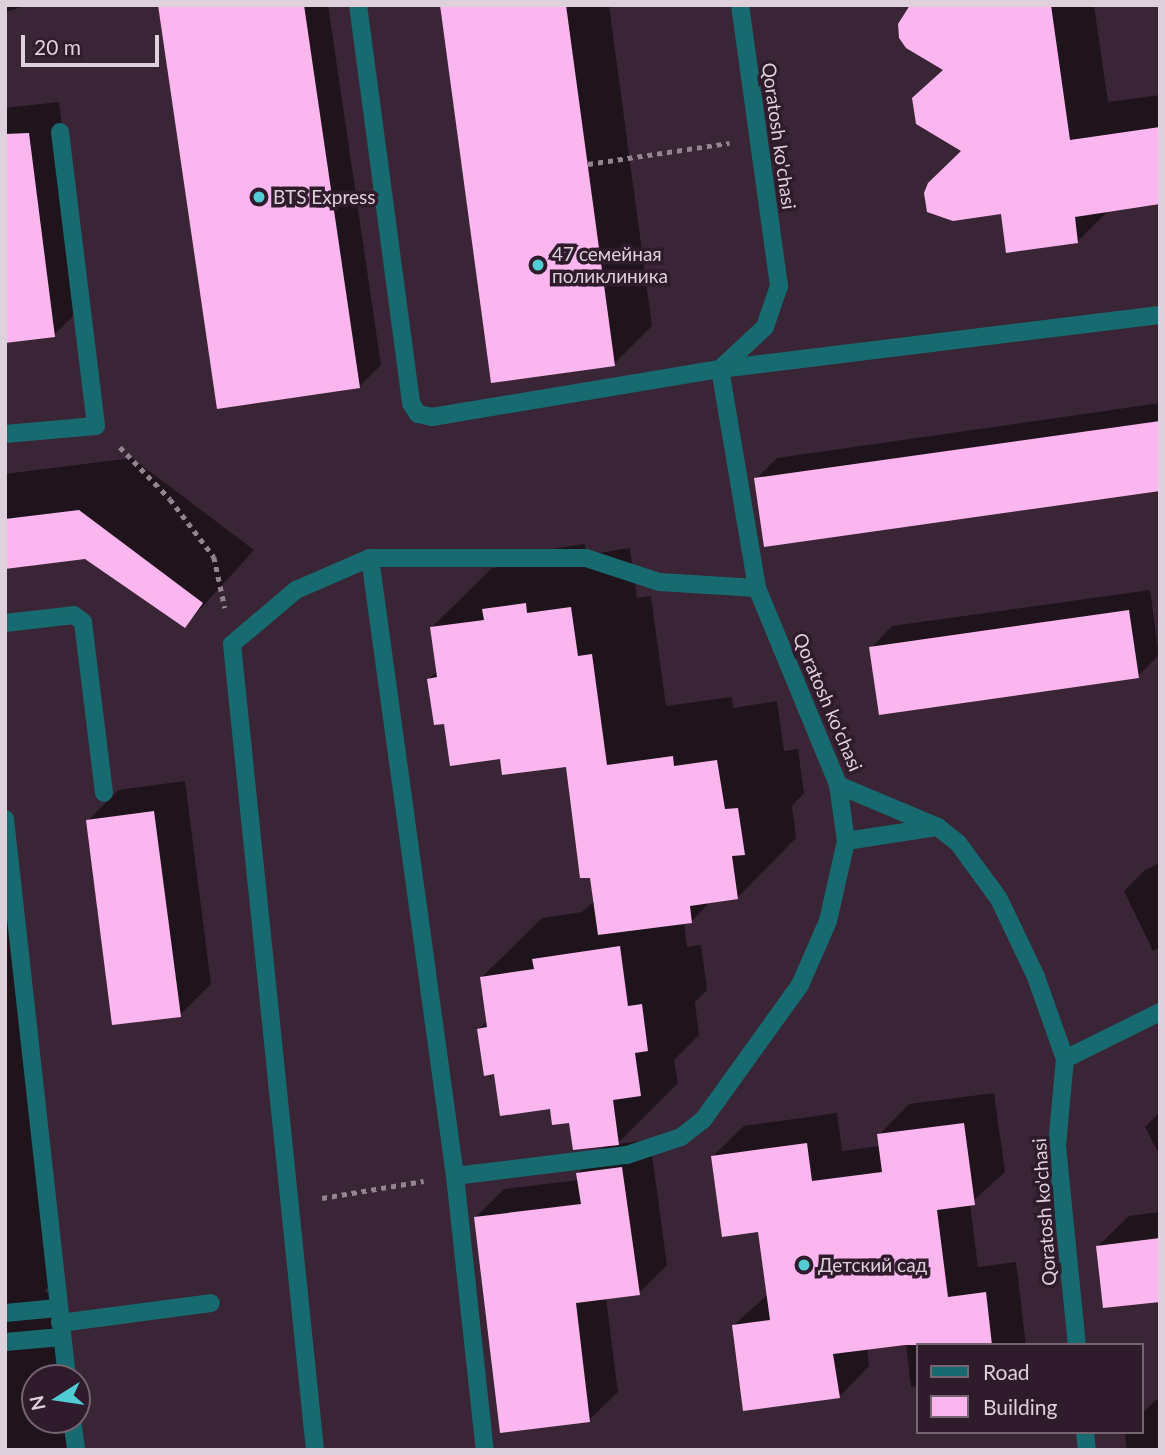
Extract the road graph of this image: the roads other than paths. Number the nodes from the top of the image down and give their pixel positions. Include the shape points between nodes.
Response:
1 (358, 5) edge
2 (740, 5) edge
3 (60, 132) dead end
4 (1160, 315) edge
5 (720, 369) junction
6 (5, 434) edge
7 (370, 558) junction
8 (757, 587) junction
9 (5, 623) edge
10 (838, 785) junction
11 (104, 793) dead end
12 (5, 819) edge
13 (938, 827) junction
14 (846, 841) junction
15 (1160, 1012) edge
16 (1065, 1059) junction
17 (455, 1176) junction
18 (211, 1303) dead end
19 (5, 1312) edge
20 (60, 1323) junction
21 (5, 1342) edge
22 (1077, 1343) edge
23 (65, 1364) edge
24 (315, 1450) edge
25 (485, 1450) edge

1 - 5 street via 411,403 418,414 432,417
2 - 5 street, Qoratosh ko'chasi via 779,286 765,327
3 - 6 street via 96,426
4 - 5 street
5 - 8 street, Qoratosh ko'chasi
7 - 8 street via 586,558 659,582
7 - 17 street
7 - 24 street via 296,590 232,644
8 - 10 street, Qoratosh ko'chasi
9 - 11 street via 74,615 83,622
10 - 13 street, Qoratosh ko'chasi
10 - 14 street
12 - 20 street
13 - 14 street
13 - 16 street, Qoratosh ko'chasi via 974,860 999,899 1036,976
14 - 17 street via 828,921 800,985 703,1120 681,1137 627,1155
15 - 16 street
16 - 22 street, Qoratosh ko'chasi via 1057,1146
17 - 25 street
18 - 20 street
19 - 20 street
20 - 21 street
20 - 23 street

